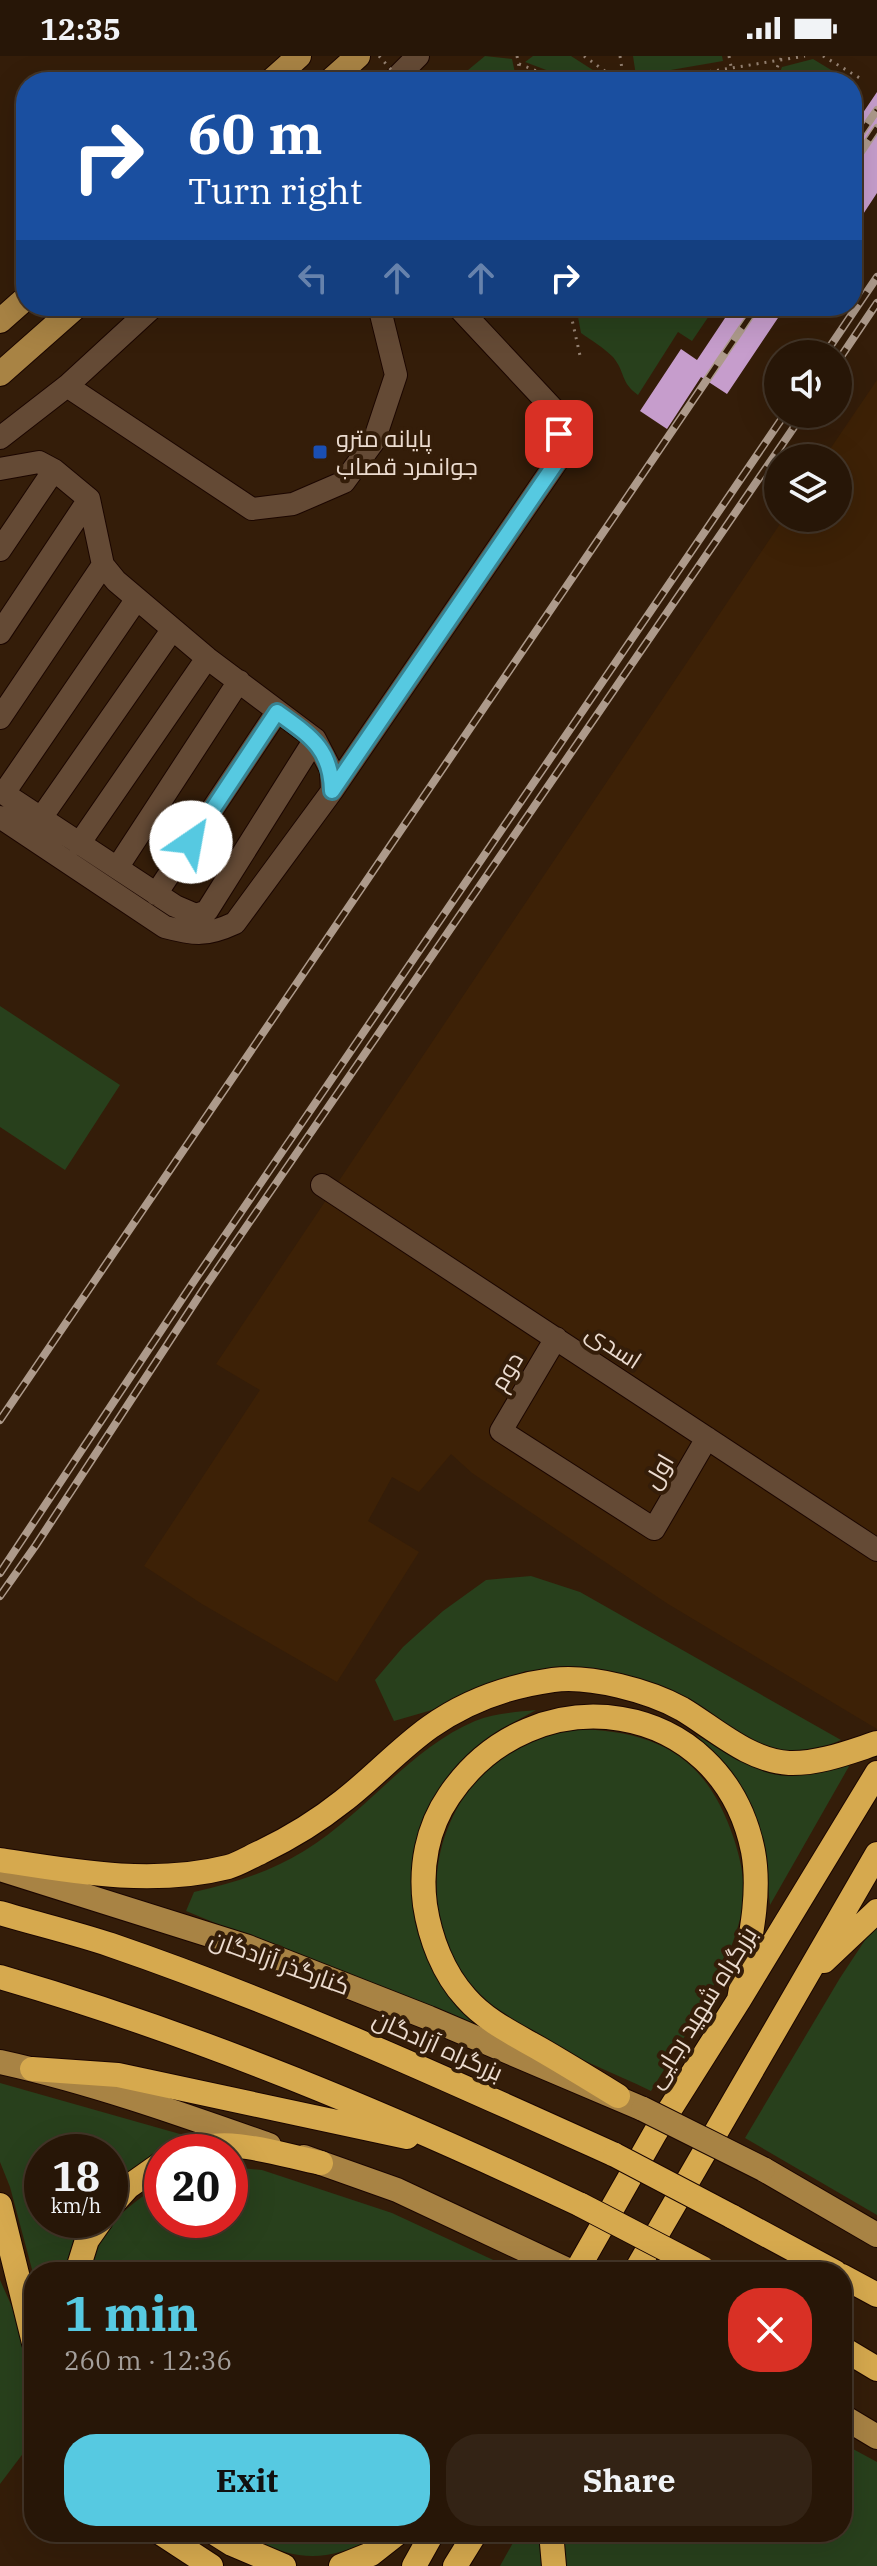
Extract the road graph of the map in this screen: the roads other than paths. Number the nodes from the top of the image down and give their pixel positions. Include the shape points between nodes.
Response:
1 (299, 56) edge
2 (358, 56) edge
3 (418, 56) edge
4 (426, 56) edge
5 (281, 72) edge
6 (340, 72) edge
7 (402, 72) edge
8 (412, 72) edge
9 (16, 307) edge
10 (66, 316) edge
11 (143, 316) edge
12 (381, 316) edge
13 (466, 316) edge
14 (0, 321) edge
15 (0, 374) edge
16 (67, 386) junction
17 (0, 438) edge
18 (1, 470) edge
19 (54, 470) junction
20 (89, 499) junction
21 (0, 550) edge
22 (103, 565) junction
23 (136, 600) junction
24 (172, 630) junction
25 (0, 633) edge
26 (207, 658) junction
27 (239, 681) junction
28 (277, 712) junction
29 (0, 718) edge
30 (315, 739) junction
31 (332, 791) junction
32 (2, 792) edge
33 (0, 817) edge
34 (41, 818) junction
35 (79, 844) junction
36 (117, 868) junction
37 (156, 894) junction
38 (322, 1185) dead end
39 (556, 1338) junction
40 (707, 1438) junction
41 (654, 1529) joint
42 (877, 1550) edge
43 (877, 1743) edge
44 (877, 1767) edge
45 (877, 1854) edge
46 (0, 1860) edge
47 (0, 1869) edge
48 (877, 1911) edge
49 (0, 1913) edge
50 (0, 1977) edge
51 (802, 1982) junction
52 (739, 2000) junction
53 (0, 2062) edge
54 (32, 2069) junction
55 (618, 2096) junction
56 (248, 2148) edge
57 (460, 2149) junction
58 (321, 2163) junction
59 (0, 2205) edge
60 (877, 2235) edge
61 (88, 2238) edge
62 (80, 2262) edge
63 (552, 2262) edge
64 (580, 2262) edge
65 (641, 2262) edge
66 (691, 2262) edge
67 (816, 2262) edge
68 (852, 2281) edge
69 (877, 2295) edge
70 (24, 2302) edge
71 (852, 2354) edge
72 (877, 2369) edge
73 (852, 2422) edge
74 (877, 2437) edge
75 (174, 2542) edge
76 (229, 2542) edge
77 (386, 2542) edge
78 (417, 2542) edge
79 (427, 2542) edge
80 (470, 2542) edge
81 (552, 2542) edge
82 (211, 2566) edge
83 (284, 2566) edge
84 (341, 2566) edge
85 (400, 2566) edge
86 (414, 2566) edge
87 (455, 2566) edge
88 (554, 2566) edge

1 - 5 main road
2 - 6 main road
3 - 7 street
4 - 8 street
9 - 14 main road
10 - 15 main road
11 - 16 street
12 - 16 street via 396,375 374,441 344,482 293,504 252,509
13 - 31 street via 557,413 562,454
16 - 17 street
18 - 19 street via 39,462
19 - 20 street
19 - 21 street
20 - 22 street
20 - 25 street
22 - 23 street
22 - 29 street
23 - 24 street
23 - 32 street
24 - 26 street
24 - 34 street
26 - 27 street
26 - 35 street
27 - 28 street
27 - 36 street
28 - 30 street
28 - 37 street
30 - 31 street via 331,770
30 - 37 street via 207,911 196,915
31 - 33 street via 235,923 214,933 165,927
32 - 34 street
34 - 35 street
35 - 36 street
36 - 37 street
38 - 39 street, اسدی
39 - 40 street, اسدی
39 - 41 street, دوم via 501,1431
40 - 41 street, اول
40 - 42 street, اسدی
43 - 46 highway via 786,1763 753,1753 680,1708 642,1693 558,1679 508,1687 462,1708 430,1727 289,1839 231,1866 145,1877
44 - 52 highway, بزرگراه شهید رجایی
45 - 51 highway
47 - 55 main road, کنارگذر آزادگان via 248,1947
48 - 51 highway
49 - 67 highway, بزرگراه آزادگان, bridge via 110,1945 417,2065 615,2155
50 - 57 highway via 102,2006 371,2109
51 - 65 highway
52 - 55 highway via 757,1890 753,1852 731,1792 713,1768 672,1735 647,1724 609,1718 536,1726 481,1758 442,1806 423,1863 427,1920 436,1949 464,1997 481,2012
52 - 64 highway, بزرگراه شهید رجایی
53 - 54 main road
54 - 57 highway via 118,2075
54 - 58 main road
55 - 60 main road, کنارگذر آزادگان, bridge via 763,2169
56 - 58 highway
57 - 66 highway, bridge
58 - 63 main road via 397,2190
59 - 70 highway
61 - 62 highway
68 - 69 highway
71 - 72 highway
73 - 74 main road
75 - 82 highway
76 - 83 highway
77 - 84 highway
78 - 85 street
79 - 86 highway
80 - 87 highway
81 - 88 highway

